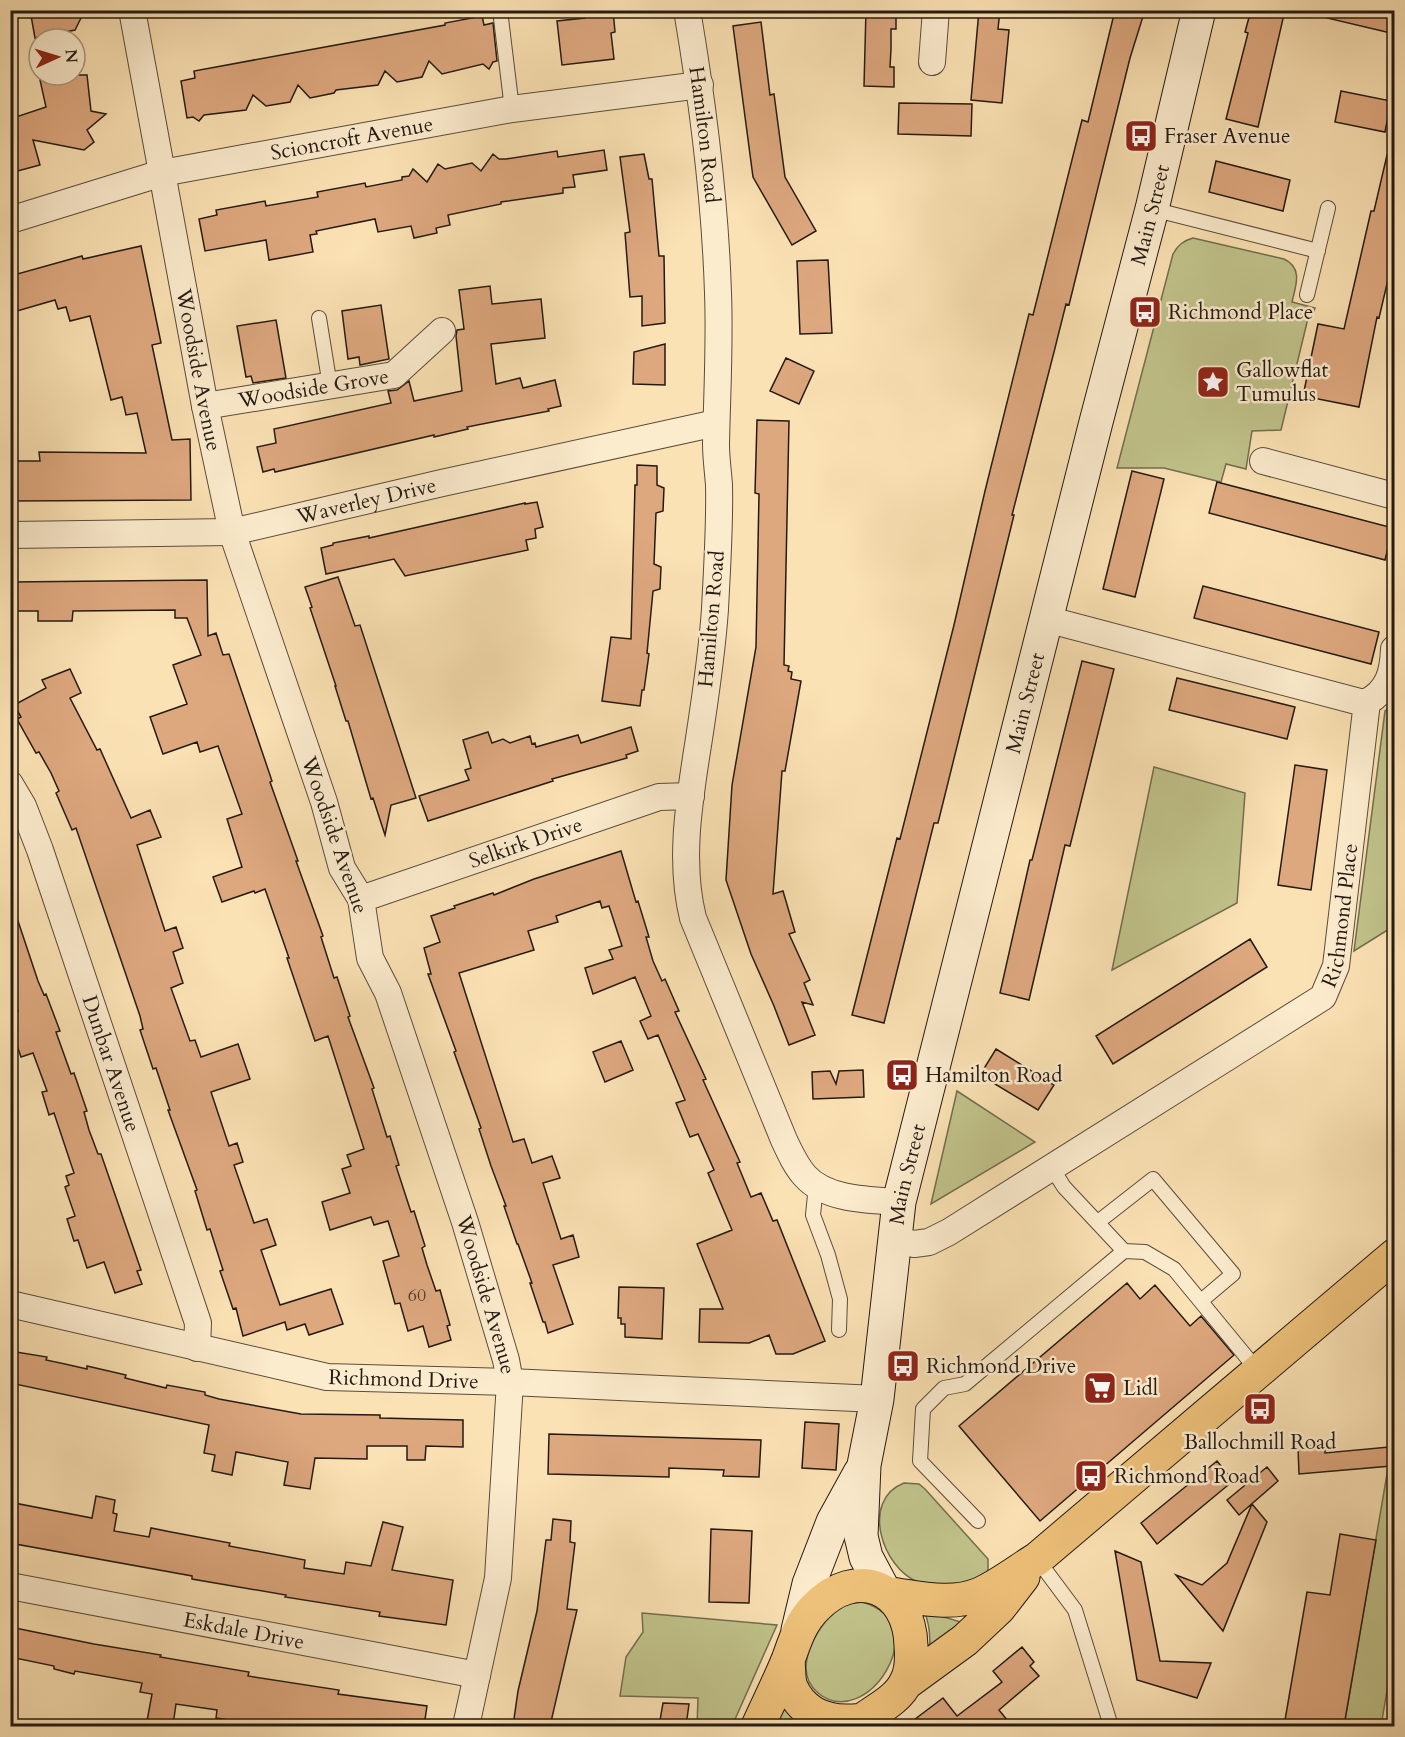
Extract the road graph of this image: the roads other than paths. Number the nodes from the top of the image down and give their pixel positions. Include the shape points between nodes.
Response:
1 (132, 10) edge
2 (500, 10) edge
3 (687, 10) edge
4 (936, 10) edge
5 (1199, 10) edge
6 (932, 62) dead end
7 (700, 85) junction
8 (512, 109) junction
9 (162, 173) junction
10 (1328, 208) dead end
11 (1152, 209) junction
12 (10, 219) edge
13 (1318, 251) junction
14 (1307, 295) dead end
15 (319, 318) dead end
16 (442, 331) dead end
17 (330, 386) junction
18 (205, 406) junction
19 (716, 423) junction
20 (1263, 461) dead end
21 (1395, 496) edge
22 (232, 532) junction
23 (10, 535) edge
24 (1046, 619) junction
25 (1395, 649) edge
26 (1367, 702) junction
27 (10, 784) edge
28 (690, 796) junction
29 (361, 899) junction
30 (1052, 1168) junction
31 (816, 1185) junction
32 (899, 1202) junction
33 (1098, 1222) junction
34 (894, 1240) junction
35 (1124, 1251) junction
36 (1395, 1256) edge
37 (1201, 1301) junction
38 (10, 1304) edge
39 (839, 1330) dead end
40 (197, 1348) junction
41 (1258, 1371) junction
42 (510, 1382) junction
43 (877, 1399) junction
44 (864, 1466) junction
45 (978, 1521) dead end
46 (1037, 1559) junction
47 (10, 1586) edge
48 (887, 1592) junction
49 (793, 1645) junction
50 (477, 1676) junction
51 (906, 1683) junction
52 (858, 1723) edge
53 (466, 1726) edge
54 (758, 1726) edge
55 (1112, 1726) edge

1 - 9 street, Woodside Avenue
2 - 8 lane
3 - 7 street, Hamilton Road
4 - 6 street
5 - 11 main road, Main Street
7 - 8 street, Scioncroft Avenue
7 - 19 street, Hamilton Road via 718,293
8 - 9 street, Scioncroft Avenue
9 - 12 street, Scioncroft Avenue
9 - 18 street, Woodside Avenue
10 - 13 lane
11 - 13 lane
11 - 24 main road, Main Street
13 - 14 lane
15 - 17 lane
16 - 17 street, Woodside Grove via 394,375
17 - 18 street, Woodside Grove
18 - 22 street, Woodside Avenue
19 - 22 street, Waverley Drive
19 - 28 street, Hamilton Road via 719,520 714,615
20 - 21 street
22 - 23 street, Waverley Drive
22 - 29 street, Woodside Avenue via 324,802 342,868
24 - 26 street
24 - 32 main road, Main Street
25 - 26 street via 1389,681
26 - 30 street, Richmond Place via 1336,966 1323,997
27 - 40 street, Dunbar Avenue via 40,850 198,1323
28 - 29 street, Selkirk Drive via 659,797
28 - 31 street, Hamilton Road via 686,877 693,918 784,1140 806,1178
29 - 42 street, Woodside Avenue via 370,958 388,993 465,1222
30 - 33 lane via 1064,1187
30 - 34 street, Richmond Place via 928,1242
31 - 32 street, Hamilton Road via 856,1199
31 - 39 lane via 813,1215 840,1299
32 - 34 main road, Main Street
33 - 35 lane
33 - 37 lane via 1153,1179 1233,1274
34 - 43 main road, Main Street
35 - 37 lane via 1144,1252 1174,1269
35 - 45 lane via 965,1384 944,1388 924,1409 920,1461
36 - 41 main road
37 - 41 lane
38 - 40 street, Richmond Drive
40 - 42 street, Richmond Drive via 327,1377
41 - 46 main road
42 - 43 street, Richmond Drive
42 - 50 street, Woodside Avenue via 498,1578
43 - 44 main road
44 - 48 main road via 861,1536 866,1557
44 - 49 main road via 833,1522 809,1584
46 - 48 main road via 980,1594 960,1599
46 - 51 main road via 999,1608 965,1640
46 - 55 lane via 1075,1610
47 - 50 street, Eskdale Drive
48 - 49 main road via 867,1586 842,1590 815,1607
48 - 51 main road via 910,1625 912,1663
49 - 52 main road via 790,1686 801,1704 820,1718
49 - 54 main road
50 - 53 street, Woodside Avenue
51 - 52 main road

